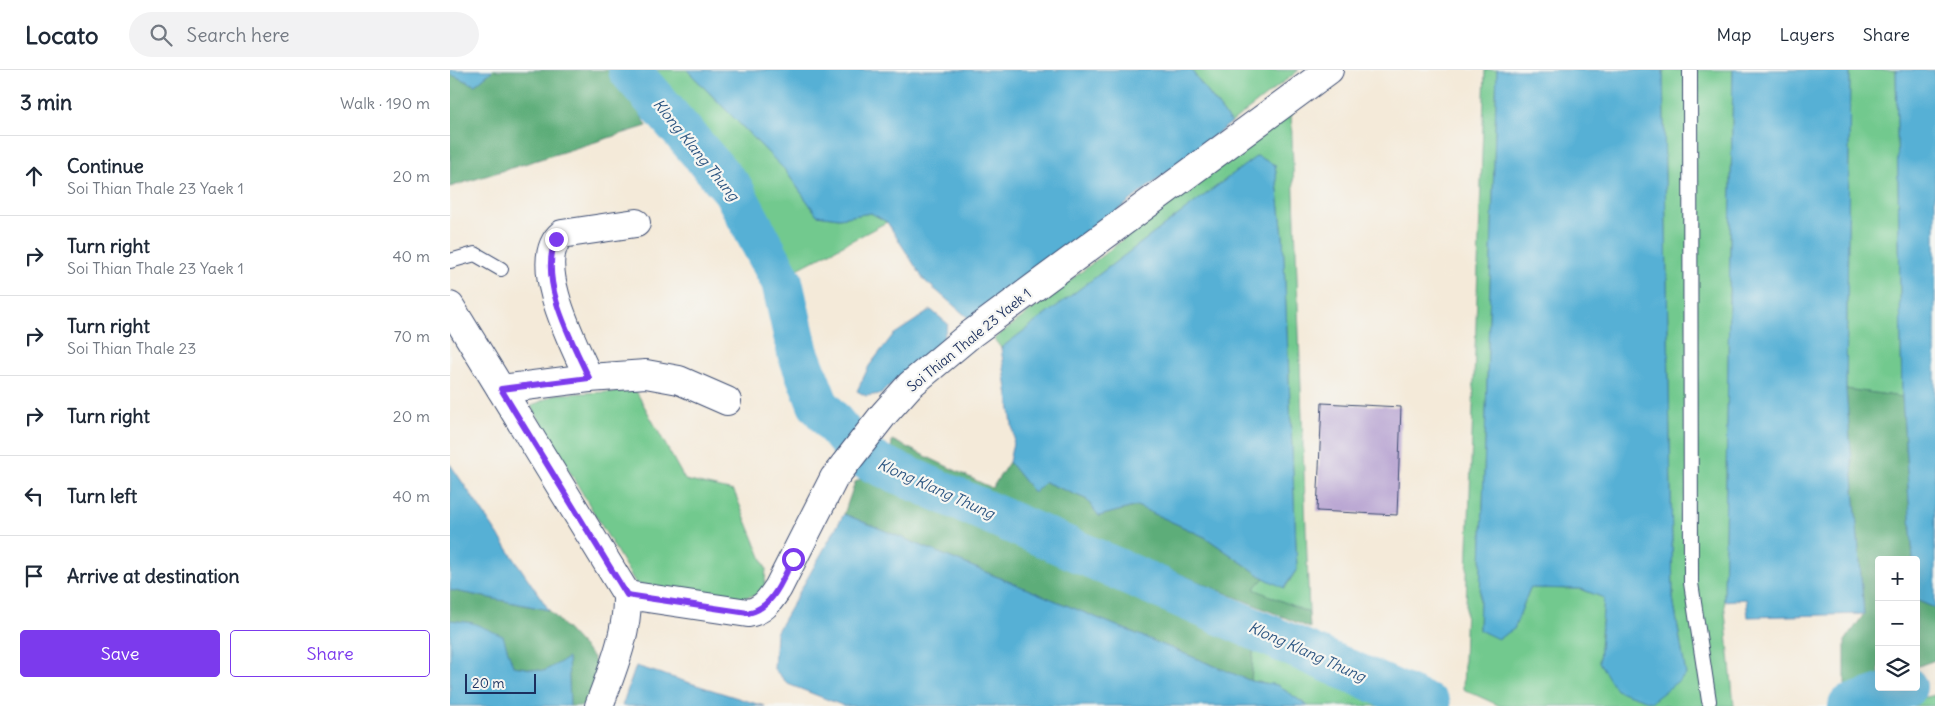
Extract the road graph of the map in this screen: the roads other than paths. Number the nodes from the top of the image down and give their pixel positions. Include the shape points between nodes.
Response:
1 (1329, 70) edge
2 (1690, 70) edge
3 (636, 223) dead end
4 (450, 261) edge
5 (501, 269) dead end
6 (450, 306) edge
7 (589, 378) junction
8 (501, 389) junction
9 (727, 401) dead end
10 (627, 595) junction
11 (1709, 701) dead end
12 (599, 706) edge

1 - 10 street, Soi Thian Thale 23 Yaek 1 via 971,334 910,385 834,478 778,588 759,611 748,613
2 - 11 lane via 1691,583
3 - 7 street via 562,234 552,249 551,276 556,296
4 - 5 lane via 475,254
6 - 8 street
7 - 8 street
7 - 9 street via 663,376
8 - 10 street
10 - 12 street via 627,619 620,650

